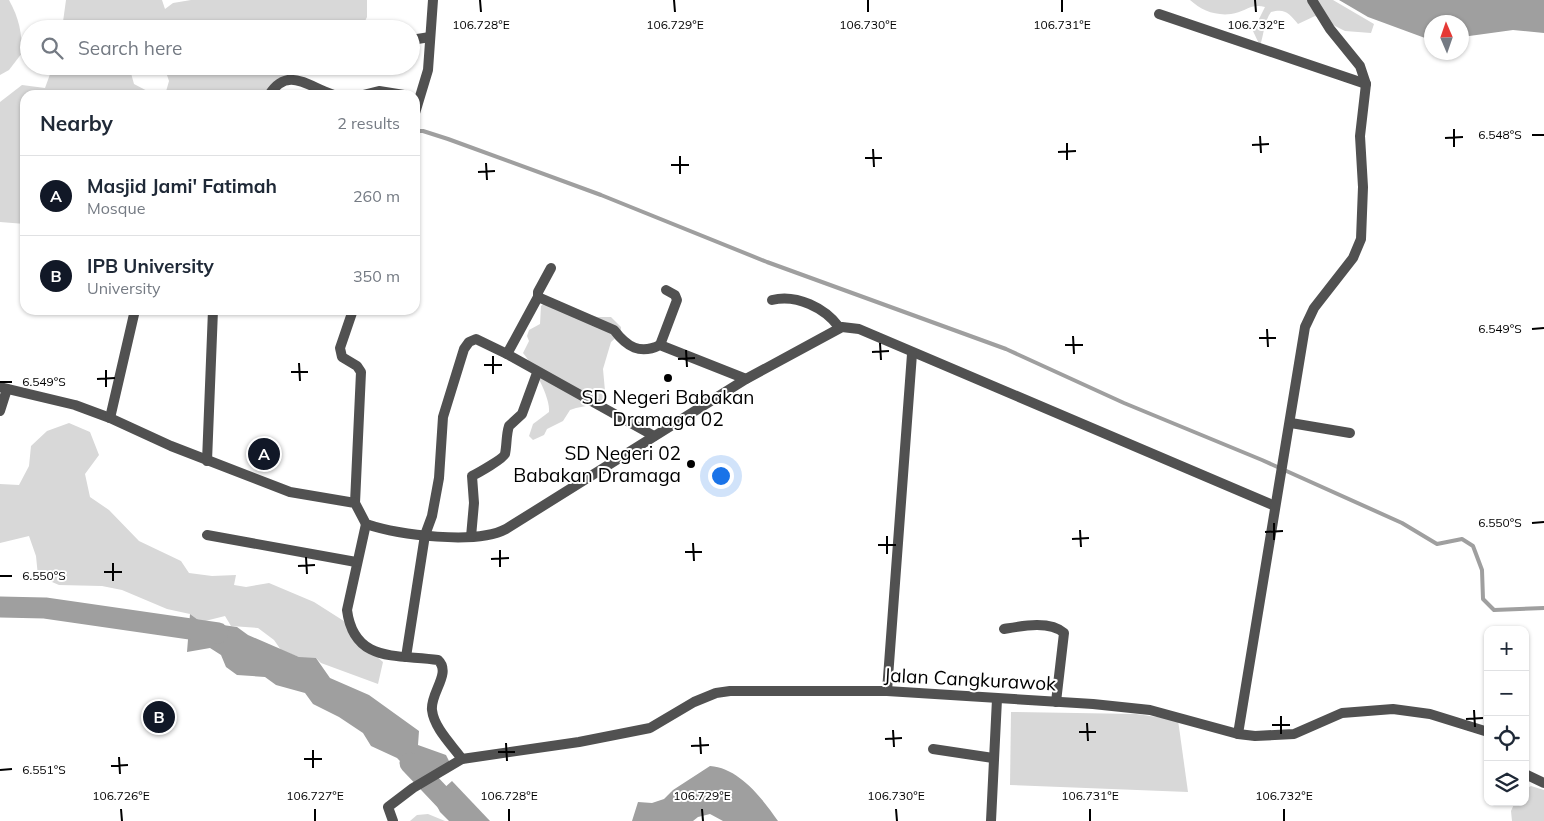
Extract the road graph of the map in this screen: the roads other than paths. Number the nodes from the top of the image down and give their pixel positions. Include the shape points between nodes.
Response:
1 (433, 0) edge
2 (1312, 0) edge
3 (1159, 14) dead end
4 (430, 37) junction
5 (420, 39) edge
6 (1366, 84) junction
7 (272, 90) edge
8 (322, 90) edge
9 (420, 94) edge
10 (551, 268) dead end
11 (666, 290) dead end
12 (538, 297) junction
13 (772, 300) dead end
14 (134, 315) edge
15 (213, 315) edge
16 (351, 315) edge
17 (839, 327) junction
18 (660, 345) junction
19 (507, 354) junction
20 (912, 354) junction
21 (537, 373) junction
22 (746, 379) junction
23 (4, 388) edge
24 (0, 411) edge
25 (110, 418) junction
26 (1291, 423) junction
27 (1350, 433) dead end
28 (654, 436) junction
29 (207, 461) junction
30 (355, 503) junction
31 (1276, 506) junction
32 (366, 524) junction
33 (207, 534) dead end
34 (424, 535) junction
35 (471, 536) junction
36 (356, 562) junction
37 (1004, 629) dead end
38 (406, 657) junction
39 (887, 691) junction
40 (997, 699) junction
41 (1056, 702) junction
42 (1484, 731) edge
43 (1238, 734) junction
44 (934, 749) dead end
45 (993, 758) junction
46 (462, 759) junction
47 (1529, 776) edge
48 (1544, 783) edge
49 (393, 821) edge
50 (991, 821) edge

1 - 4 street
2 - 6 street via 1360,66
3 - 6 street
4 - 5 street
4 - 9 street via 428,70
6 - 26 street via 1360,136 1363,187 1361,239 1353,258 1314,308 1305,327
7 - 8 street via 284,79
10 - 12 street
11 - 18 street via 677,300
12 - 18 street via 614,330 636,348 649,350
12 - 19 street
13 - 17 street via 785,298 821,310
14 - 25 street
15 - 29 street
16 - 30 street via 340,348 342,357 362,372
17 - 20 street via 858,330
17 - 22 street
18 - 22 street
19 - 21 street
19 - 34 street via 476,339 464,349 443,417 439,478 432,516
20 - 31 street
20 - 39 street
21 - 28 street
21 - 35 street via 522,414 509,426 502,459 472,476
22 - 28 street
23 - 24 street
23 - 25 street
25 - 29 street
26 - 27 street
26 - 31 street
28 - 35 street via 506,529 486,537
29 - 30 street via 290,492
30 - 32 street
31 - 43 street
32 - 34 street
32 - 36 street
33 - 36 street
34 - 35 street
34 - 38 street
36 - 38 street via 347,610 349,622 369,649 383,656
37 - 41 street via 1039,626 1064,634
38 - 46 street via 438,660 443,664 432,710 437,725
39 - 40 street, Jalan Cangkurawok
39 - 46 street, Jalan Cangkurawok via 716,693 650,728
40 - 41 street, Jalan Cangkurawok
40 - 45 street
41 - 43 street, Jalan Cangkurawok via 1150,710
42 - 43 street, Jalan Cangkurawok via 1430,714 1393,709 1342,714 1294,734
44 - 45 street
45 - 50 street
46 - 49 street, Jalan Cangkurawok via 388,807
47 - 48 street

